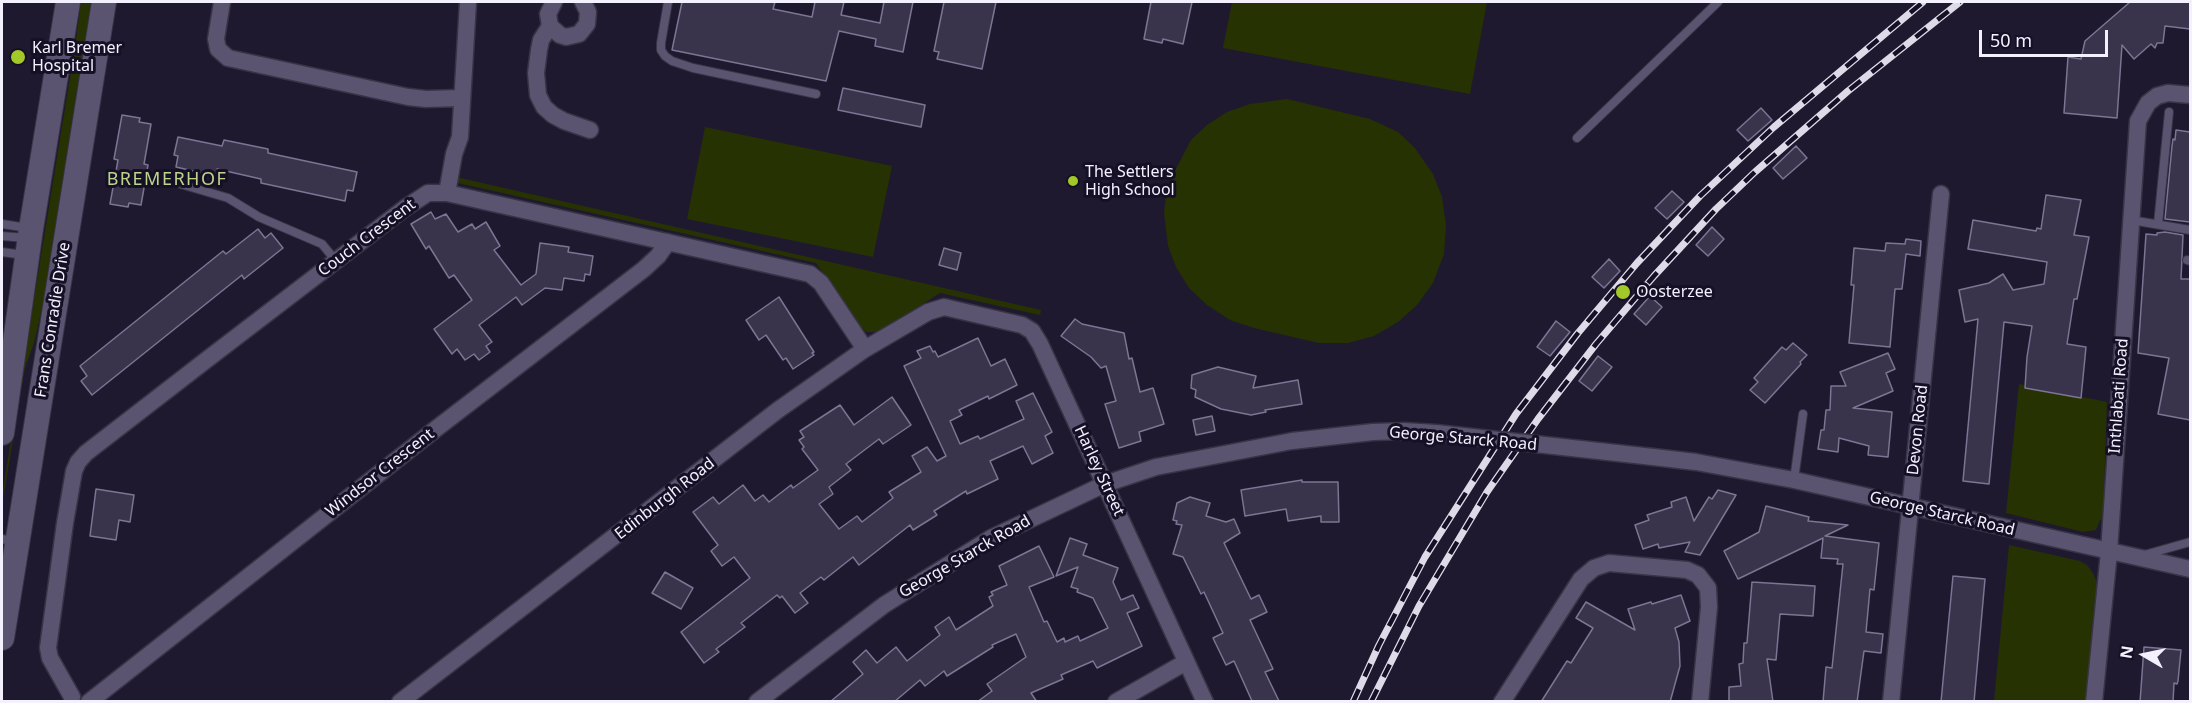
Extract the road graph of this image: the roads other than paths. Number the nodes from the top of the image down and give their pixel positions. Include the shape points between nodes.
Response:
1 (68, 2) edge
2 (104, 2) edge
3 (222, 2) edge
4 (468, 2) edge
5 (583, 2) edge
6 (668, 2) edge
7 (1718, 2) edge
8 (551, 4) edge
9 (550, 26) junction
10 (816, 94) dead end
11 (2190, 95) edge
12 (461, 98) junction
13 (2169, 112) dead end
14 (590, 130) dead end
15 (1577, 138) dead end
16 (167, 180) dead end
17 (447, 193) junction
18 (1941, 194) dead end
19 (2130, 220) junction
20 (2, 224) edge
21 (2158, 224) junction
22 (2190, 230) edge
23 (2, 236) edge
24 (29, 241) junction
25 (668, 242) junction
26 (2, 252) edge
27 (336, 261) junction
28 (938, 308) joint
29 (865, 349) junction
30 (1803, 414) dead end
31 (2, 432) edge
32 (1794, 480) junction
33 (1105, 484) junction
34 (1910, 508) junction
35 (9, 540) edge
36 (2190, 542) edge
37 (2109, 552) junction
38 (2138, 557) junction
39 (2190, 569) edge
40 (2, 638) edge
41 (1186, 662) junction
42 (74, 699) edge
43 (89, 702) edge
44 (400, 702) edge
45 (757, 702) edge
46 (1116, 702) edge
47 (1205, 702) edge
48 (1502, 702) edge
49 (1700, 702) edge
50 (1891, 702) edge
51 (2094, 702) edge

1 - 24 main road, Frans Conradie Drive
2 - 35 main road, Frans Conradie Drive
3 - 12 street via 216,39 218,49 228,58 408,97
4 - 12 street
5 - 9 street via 589,18 579,34 560,35
6 - 10 lane via 661,50 672,61
7 - 15 lane
8 - 9 street
9 - 14 street via 539,50 538,95 553,115
11 - 19 street, Inthlabati Road via 2157,96 2138,121
12 - 17 street via 460,137
13 - 21 lane
16 - 27 lane via 228,198 259,217 322,244
17 - 25 street, Couch Crescent
17 - 27 street, Couch Crescent via 428,193 418,198
18 - 34 street, Devon Road
19 - 21 lane
19 - 37 street, Inthlabati Road
20 - 24 lane
21 - 22 lane
23 - 24 lane
24 - 26 lane
24 - 31 main road, Frans Conradie Drive
25 - 29 street, Couch Crescent via 810,274 821,282
25 - 43 street, Windsor Crescent via 644,269
27 - 42 street, Couch Crescent via 82,457 74,471 48,653
28 - 29 street, Edinburgh Road
28 - 33 street, Harley Street via 1001,319 1032,331
29 - 44 street, Edinburgh Road via 778,410
30 - 32 lane
32 - 33 street, George Starck Road, bridge via 1696,462 1404,431 1292,441 1156,467
32 - 34 street, George Starck Road
33 - 41 street, Harley Street
33 - 45 street, George Starck Road via 990,538 884,605
34 - 37 street, George Starck Road
34 - 50 street, Devon Road
35 - 40 main road, Frans Conradie Drive
36 - 38 lane
37 - 38 street, George Starck Road
37 - 51 street, Inthlabati Road
38 - 39 street, George Starck Road
41 - 46 street
41 - 47 street, Harley Street
48 - 49 street via 1581,579 1594,568 1609,564 1687,570 1698,575 1708,588

